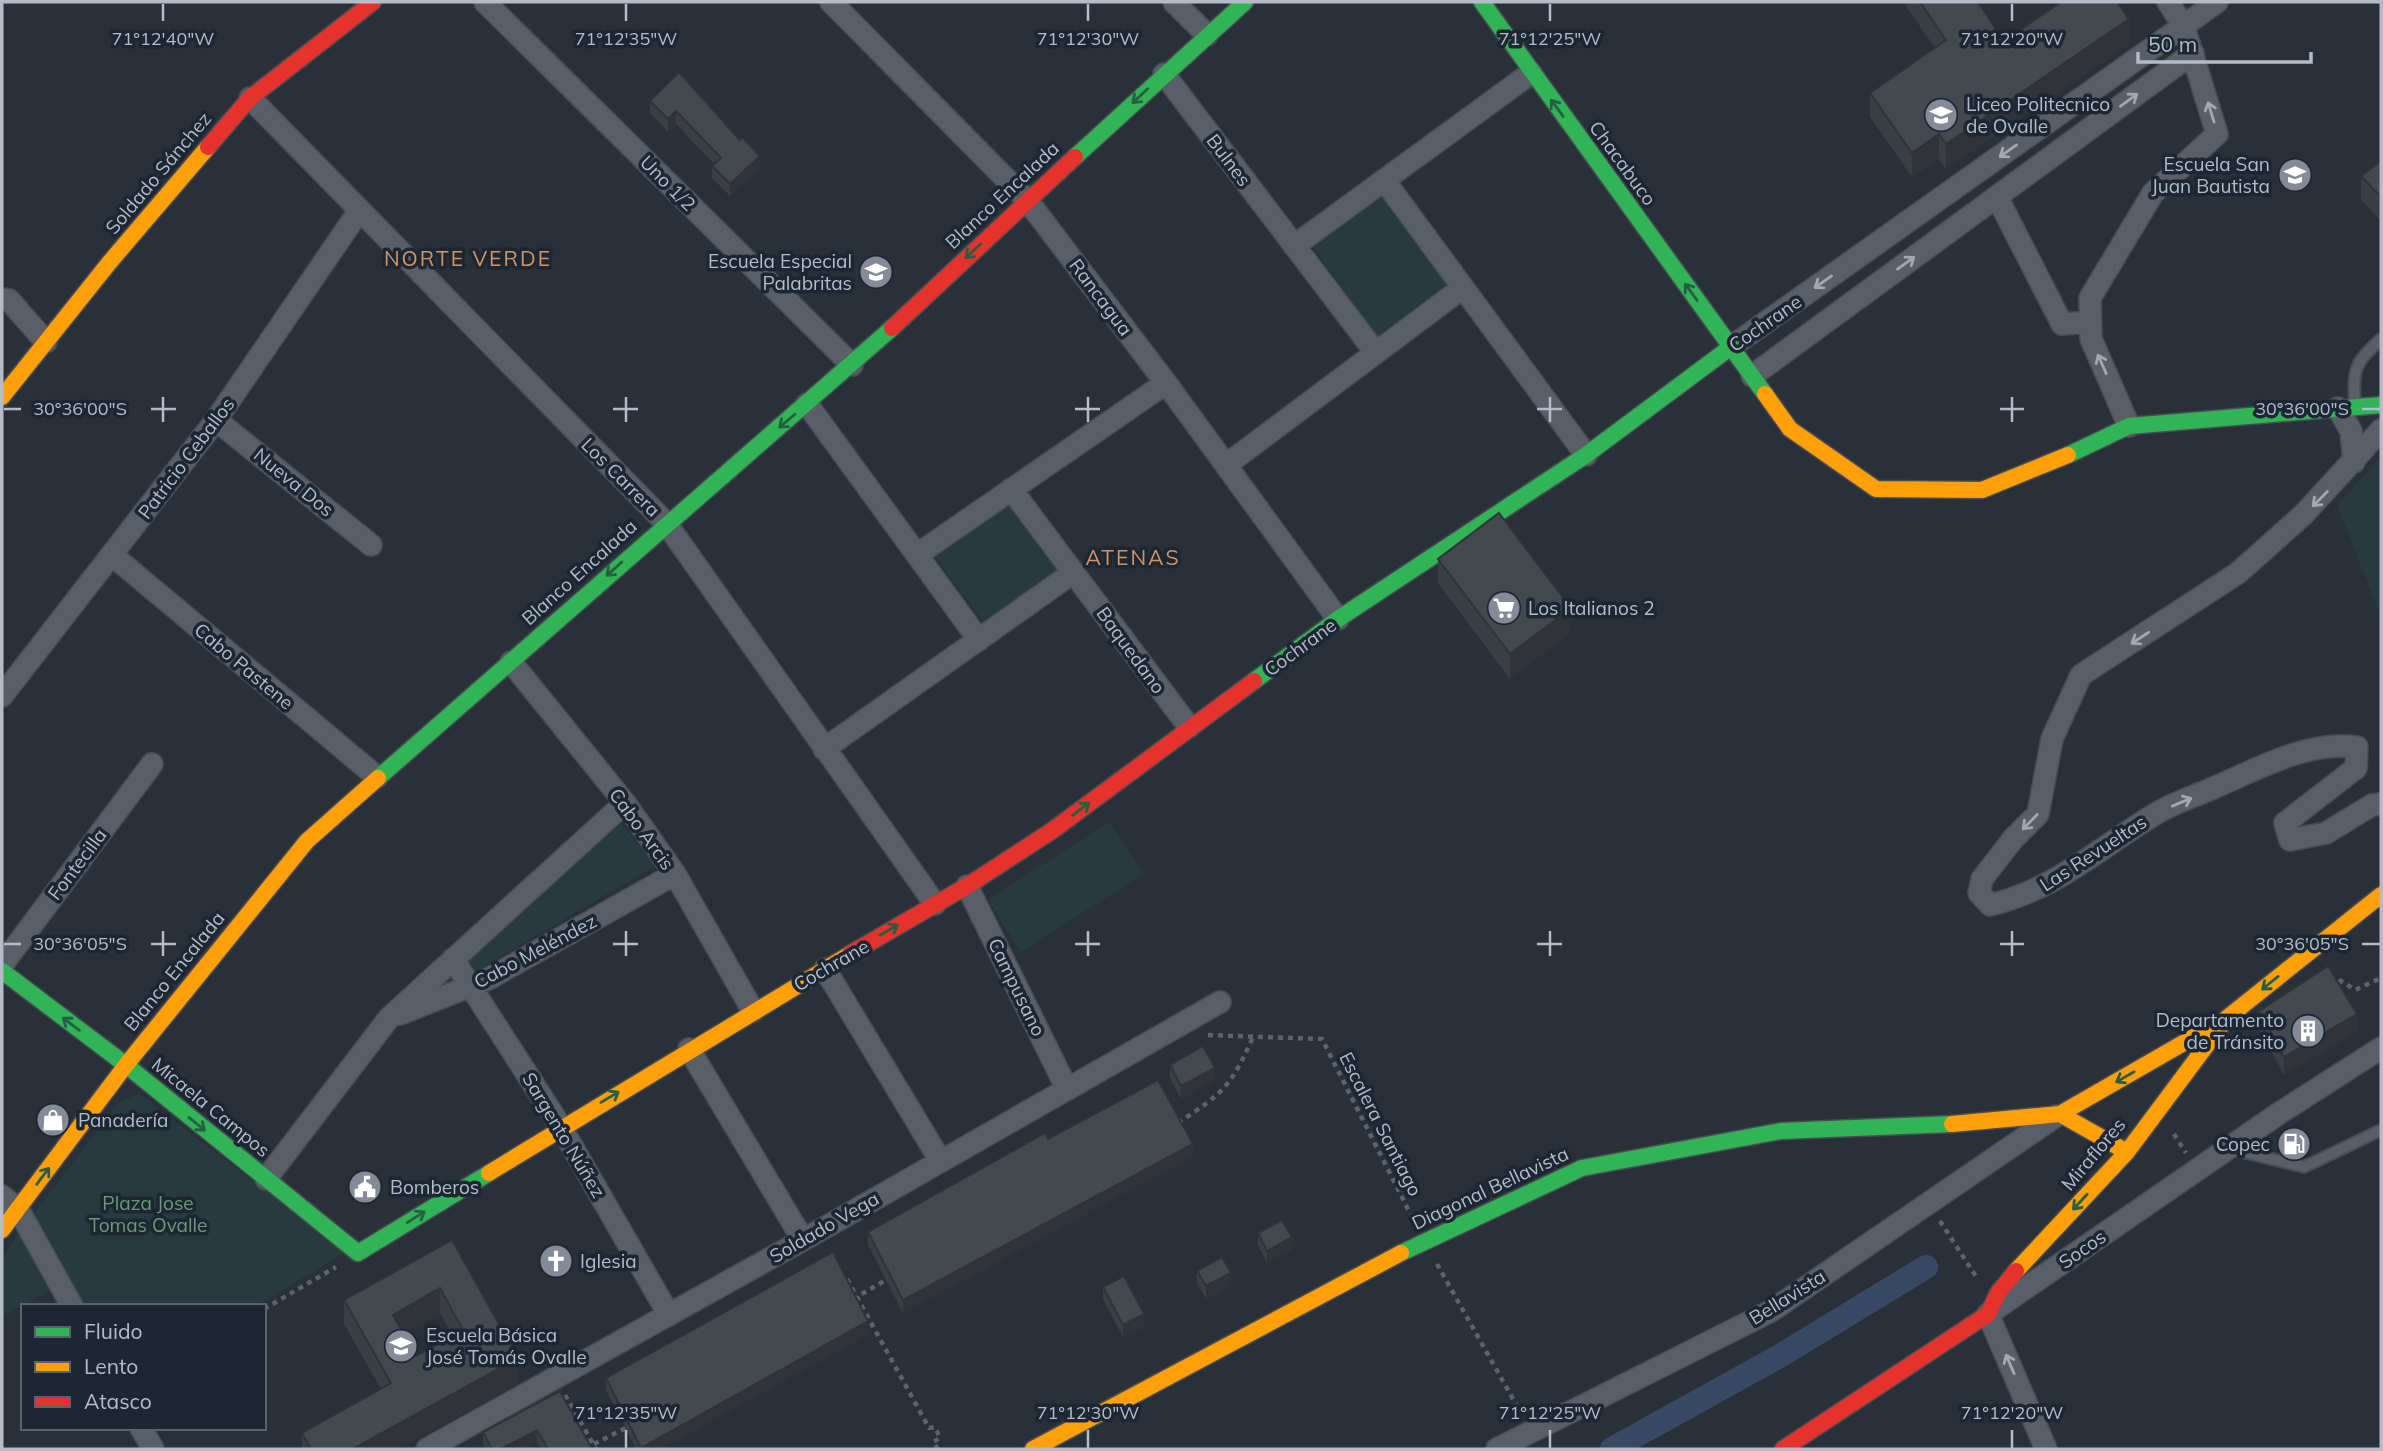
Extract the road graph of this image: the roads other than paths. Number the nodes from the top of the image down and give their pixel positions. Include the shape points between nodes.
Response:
1 (373, 2) edge
2 (485, 2) edge
3 (831, 2) edge
4 (1174, 2) edge
5 (1245, 2) edge
6 (1482, 2) edge
7 (2168, 2) edge
8 (2217, 2) edge
9 (2184, 27) junction
10 (1206, 35) junction
11 (2193, 53) junction
12 (1531, 73) junction
13 (1164, 74) junction
14 (250, 98) junction
15 (1384, 180) junction
16 (1997, 197) junction
17 (1027, 200) junction
18 (359, 211) junction
19 (1294, 246) junction
20 (1461, 289) junction
21 (2, 299) edge
22 (2091, 322) junction
23 (2381, 338) edge
24 (46, 342) junction
25 (1731, 347) junction
26 (1376, 353) junction
27 (852, 365) junction
28 (1752, 376) junction
29 (1166, 383) junction
30 (2, 397) edge
31 (807, 404) junction
32 (2381, 405) edge
33 (2346, 408) junction
34 (216, 420) junction
35 (2129, 426) junction
36 (2381, 430) edge
37 (1587, 455) junction
38 (2354, 462) junction
39 (1226, 466) junction
40 (1011, 489) junction
41 (666, 523) junction
42 (371, 545) dead end
43 (918, 554) junction
44 (111, 555) junction
45 (1074, 572) junction
46 (1338, 619) junction
47 (979, 640) junction
48 (511, 662) junction
49 (2, 696) edge
50 (1189, 727) junction
51 (824, 748) junction
52 (152, 764) dead end
53 (377, 777) junction
54 (625, 803) junction
55 (2381, 804) edge
56 (675, 874) junction
57 (967, 886) junction
58 (2381, 895) edge
59 (935, 904) junction
60 (2381, 908) edge
61 (2361, 909) junction
62 (453, 959) junction
63 (2, 965) edge
64 (825, 969) junction
65 (2, 971) edge
66 (472, 985) junction
67 (1220, 1002) dead end
68 (753, 1011) junction
69 (389, 1018) junction
70 (2227, 1018) junction
71 (2381, 1048) edge
72 (690, 1049) junction
73 (125, 1065) junction
74 (1067, 1088) junction
75 (2060, 1114) junction
76 (561, 1127) junction
77 (2381, 1130) edge
78 (2228, 1148) junction
79 (2127, 1152) junction
80 (940, 1160) junction
81 (266, 1179) junction
82 (10, 1202) edge
83 (2, 1230) edge
84 (803, 1240) junction
85 (358, 1253) joint
86 (71, 1304) edge
87 (1988, 1314) junction
88 (669, 1315) junction
89 (142, 1430) edge
90 (153, 1449) edge
91 (427, 1449) edge
92 (1033, 1449) edge
93 (1497, 1449) edge
94 (1783, 1449) edge
95 (2046, 1449) edge

1 - 14 street, Soldado Sánchez
2 - 27 street, Uno 1/2
3 - 17 street, Rancagua
4 - 10 street
5 - 10 street, Blanco Encalada
6 - 12 street, Chacabuco
7 - 9 street
8 - 9 street, Cochrane
9 - 11 street
9 -> 25 street, Cochrane
10 - 13 street, Blanco Encalada
16 -> 11 street, Cochrane
22 -> 11 street via 2090,298 2153,193 2217,134
12 - 15 street
25 -> 12 street, Chacabuco
13 -> 17 street, Blanco Encalada
13 - 19 street, Bulnes
14 - 18 street, Los Carrera
14 - 24 street, Soldado Sánchez
15 - 19 street
15 - 20 street
16 - 22 street via 2062,324
28 -> 16 street, Cochrane
17 -> 27 street, Blanco Encalada
17 - 29 street, Rancagua
18 - 34 street, Patricio Ceballos
18 - 41 street, Los Carrera
19 - 26 street, Bulnes
20 - 26 street
20 - 37 street
21 - 24 street via 9,300
35 -> 22 street via 2091,339
23 - 33 lane via 2359,359
24 - 30 street, Soldado Sánchez
25 - 28 street, Chacabuco
25 - 37 street, Cochrane
26 - 39 street
27 - 31 street, Blanco Encalada
28 - 35 street, Chacabuco via 1790,429 1876,489 1982,490
29 - 39 street, Rancagua
29 - 40 street
31 -> 41 street, Blanco Encalada
31 - 43 street
32 - 33 street
33 - 35 street
33 - 38 street
34 - 42 street, Nueva Dos
34 - 44 street, Patricio Ceballos
36 - 38 street, Las Revueltas
37 - 46 street, Cochrane
38 -> 55 street, Las Revueltas via 2304,515 2238,573 2081,676 2052,739 2038,814 1982,879 1979,893 1990,905 2021,898 2061,878 2159,811 2284,757 2338,744 2357,747 2356,768 2285,823 2290,840 2326,833
39 - 46 street, Rancagua
40 - 43 street
40 - 45 street, Baquedano
41 -> 48 street, Blanco Encalada
41 - 51 street, Los Carrera
43 - 47 street
44 - 49 street, Patricio Ceballos
44 - 53 street, Cabo Pastene
45 - 47 street
45 - 50 street, Baquedano
46 - 50 street, Cochrane
47 - 51 street
48 - 53 street, Blanco Encalada
48 - 54 street, Cabo Arcis
57 -> 50 street, Cochrane via 1054,830
51 - 59 street, Los Carrera
52 - 63 street, Fontecilla
53 - 73 street, Blanco Encalada via 307,841
54 - 56 street, Cabo Arcis
54 - 62 street, Cabo Meléndez
56 - 66 street, Cabo Meléndez
56 - 68 street, Cabo Arcis
57 - 59 street, Cochrane
57 - 74 street, Campusano
58 - 61 street, Miraflores
64 -> 59 street, Cochrane
60 - 61 street
61 -> 70 street, Miraflores
62 - 66 street, Sargento Núñez
62 - 69 street, Cabo Meléndez
64 - 68 street, Cochrane
64 - 80 street
73 -> 65 street, Micaela Campos
66 - 69 street, Cabo Meléndez
66 - 76 street, Sargento Núñez
67 - 74 street, Soldado Vega
68 - 72 street, Cochrane
69 - 81 street, Cabo Meléndez
70 -> 75 street, Miraflores
70 - 79 street, Miraflores
71 - 78 street, Socos
76 -> 72 street, Cochrane
72 - 84 street
73 -> 81 street, Micaela Campos
82 -> 73 street, Blanco Encalada
74 - 80 street, Soldado Vega
75 - 79 street
75 - 92 street, Diagonal Bellavista via 1781,1131 1582,1168 1424,1241
75 - 93 street, Bellavista via 1771,1311
85 -> 76 street, Cochrane
76 - 88 street, Sargento Núñez
77 - 78 lane via 2304,1167
78 - 87 street, Socos
79 -> 87 street, Miraflores via 2011,1277
80 - 84 street, Soldado Vega
81 - 85 street, Micaela Campos
82 - 83 street, Blanco Encalada
82 - 86 street
84 - 88 street, Soldado Vega
87 - 94 street, Socos
95 -> 87 street
88 - 91 street, Soldado Vega
89 - 90 street

